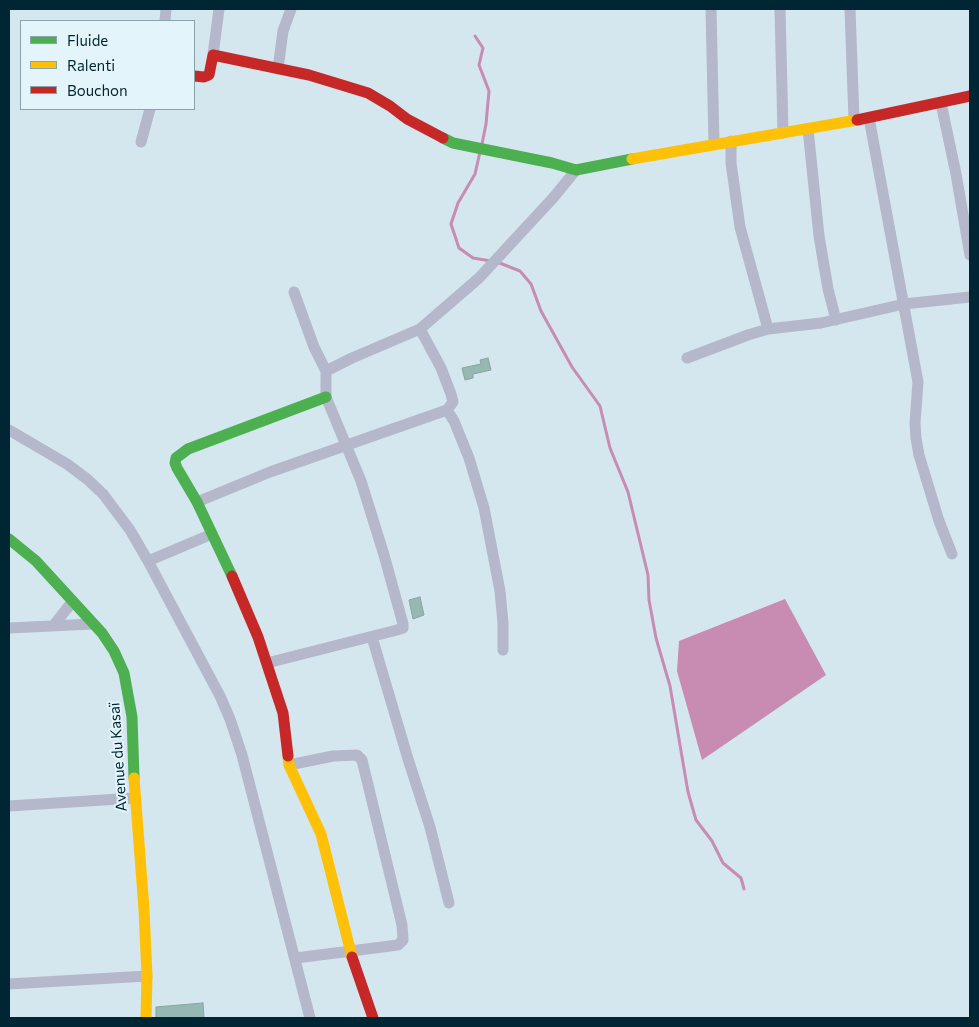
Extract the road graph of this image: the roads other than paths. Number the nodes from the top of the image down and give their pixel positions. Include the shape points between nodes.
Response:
1 (219, 9) edge
2 (290, 9) edge
3 (710, 9) edge
4 (780, 9) edge
5 (850, 9) edge
6 (213, 54) junction
7 (278, 69) junction
8 (195, 76) edge
9 (970, 96) edge
10 (941, 103) junction
11 (150, 110) edge
12 (870, 118) junction
13 (854, 120) junction
14 (808, 129) junction
15 (782, 133) junction
16 (731, 141) junction
17 (141, 142) dead end
18 (714, 144) junction
19 (576, 170) junction
20 (970, 255) edge
21 (294, 292) dead end
22 (970, 297) edge
23 (904, 304) junction
24 (836, 320) junction
25 (420, 329) junction
26 (768, 329) junction
27 (687, 358) dead end
28 (326, 371) junction
29 (326, 397) junction
30 (446, 410) junction
31 (9, 430) edge
32 (346, 445) junction
33 (197, 502) junction
34 (212, 534) junction
35 (9, 539) edge
36 (952, 554) dead end
37 (148, 561) junction
38 (72, 602) junction
39 (93, 624) junction
40 (54, 625) junction
41 (9, 628) edge
42 (372, 637) junction
43 (503, 650) dead end
44 (266, 663) junction
45 (289, 765) junction
46 (135, 798) junction
47 (9, 806) edge
48 (449, 903) dead end
49 (350, 952) junction
50 (296, 958) junction
51 (147, 976) junction
52 (9, 984) edge
53 (146, 1018) edge
54 (310, 1018) edge
55 (373, 1018) edge

1 - 6 street
2 - 7 street via 283,30
3 - 18 street
4 - 15 street
5 - 13 street
6 - 7 street
6 - 8 street via 208,75
7 - 19 street via 368,93 407,119 453,143
9 - 10 street
10 - 12 street
10 - 20 street
11 - 17 street
12 - 13 street
12 - 23 street
13 - 14 street
14 - 15 street
14 - 24 street via 819,236
15 - 16 street
16 - 18 street
16 - 26 street via 740,227
18 - 19 street
19 - 25 street via 479,278
21 - 28 street
22 - 23 street
23 - 24 street
23 - 36 street via 918,382 916,438 939,521
24 - 26 street
25 - 28 street
25 - 30 street via 451,394 453,402
26 - 27 street
28 - 29 street
29 - 32 street
29 - 33 street via 188,449 176,458 176,468
30 - 32 street
30 - 43 street via 469,458 484,508 500,591
31 - 37 street via 67,464 103,494
32 - 33 street
32 - 42 street via 361,481 404,624 402,628
33 - 34 street
34 - 37 street
34 - 44 street via 244,603
35 - 38 street, Avenue du Kasaï via 36,561
37 - 50 street via 230,719
38 - 39 street, Avenue du Kasaï
38 - 40 street
39 - 40 street
39 - 46 street, Avenue du Kasaï via 102,633 124,673 132,717
40 - 41 street
42 - 44 street
42 - 48 street via 430,827
44 - 45 street via 283,713
45 - 49 street via 321,834
45 - 49 street via 333,756 357,756 365,769 402,925 402,940 398,945
46 - 47 street
46 - 51 street, Avenue du Kasaï
49 - 50 street
49 - 55 street
50 - 54 street
51 - 52 street
51 - 53 street, Avenue du Kasaï

